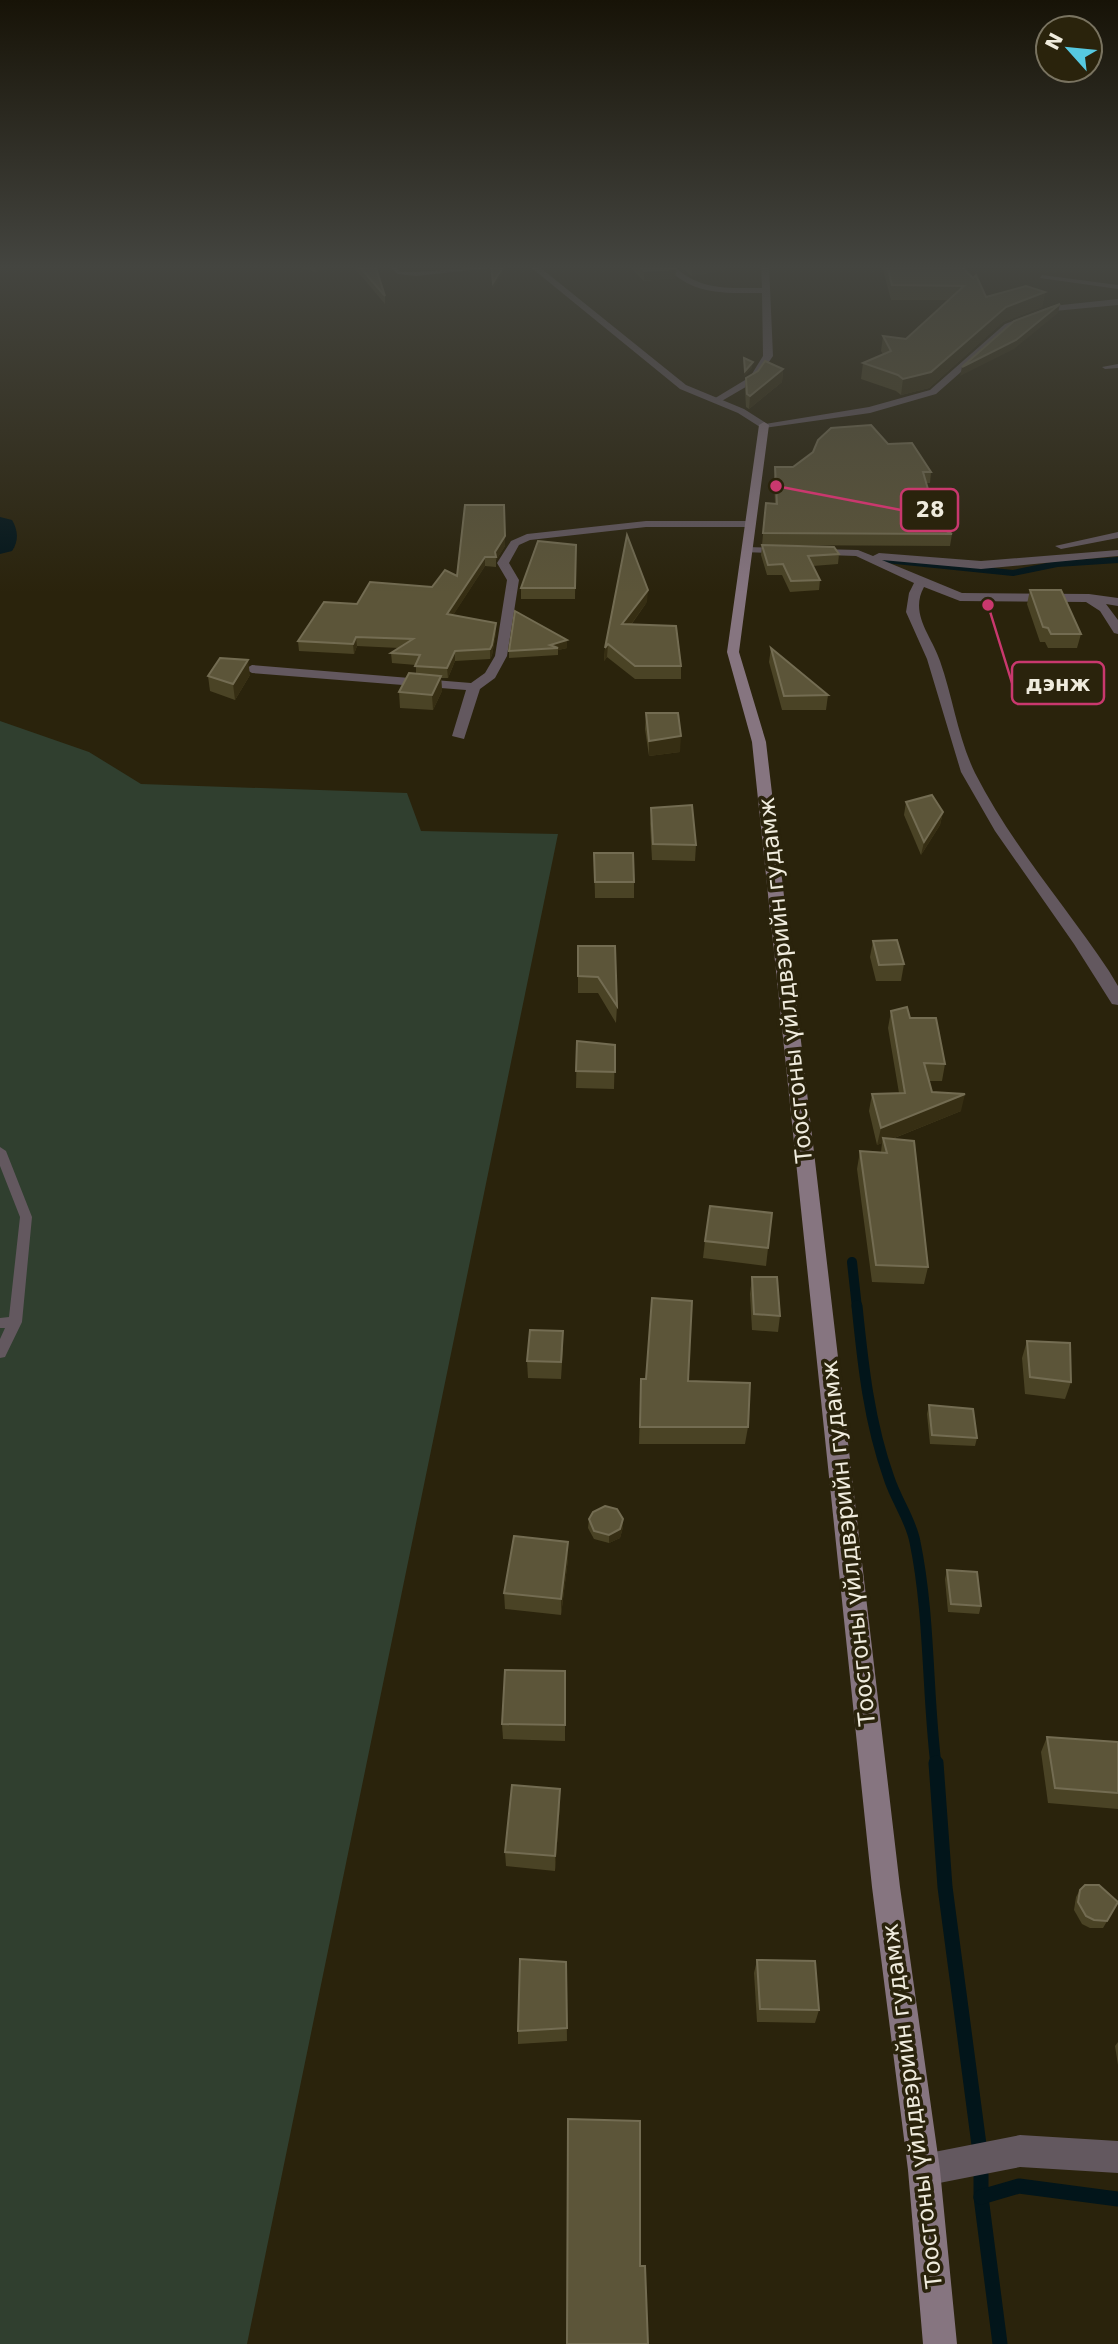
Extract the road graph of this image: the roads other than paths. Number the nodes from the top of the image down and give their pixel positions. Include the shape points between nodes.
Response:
1 (667, 374) edge
2 (756, 374) edge
3 (953, 374) edge
4 (717, 400) junction
5 (764, 425) junction
6 (750, 524) junction
7 (1118, 535) edge
8 (746, 550) junction
9 (858, 553) junction
10 (1118, 553) edge
11 (931, 562) junction
12 (921, 582) junction
13 (1089, 598) junction
14 (1118, 602) edge
15 (1118, 630) edge
16 (252, 669) dead end
17 (474, 687) junction
18 (459, 736) dead end
19 (1110, 971) edge
20 (1118, 1000) edge
21 (0, 1151) edge
22 (0, 1322) edge
23 (15, 1322) junction
24 (0, 1353) edge
25 (1118, 2157) edge
26 (924, 2169) junction
27 (940, 2344) edge

1 - 4 street
2 - 4 street
3 - 5 street via 933,392 870,410
4 - 5 street
5 - 6 main road, Тоосгоны үйлдвэрийн гудамж
6 - 8 main road, Тоосгоны үйлдвэрийн гудамж
6 - 17 street via 646,524 527,537 515,543 503,563 513,580 501,656 490,675
7 - 11 street via 1035,551
8 - 9 street
8 - 26 main road, Тоосгоны үйлдвэрийн гудамж via 733,652 759,742 886,1887
9 - 11 street
9 - 12 street
10 - 11 street via 981,565
12 - 13 street via 960,597
12 - 19 street via 912,595 910,610 933,658 968,771 1007,836
13 - 14 street
13 - 15 street via 1105,609
16 - 17 street
17 - 18 street
19 - 20 street
21 - 23 lane via 26,1217
22 - 23 lane
23 - 24 lane
25 - 26 street via 1020,2151
26 - 27 main road, Тоосгоны үйлдвэрийн гудамж

